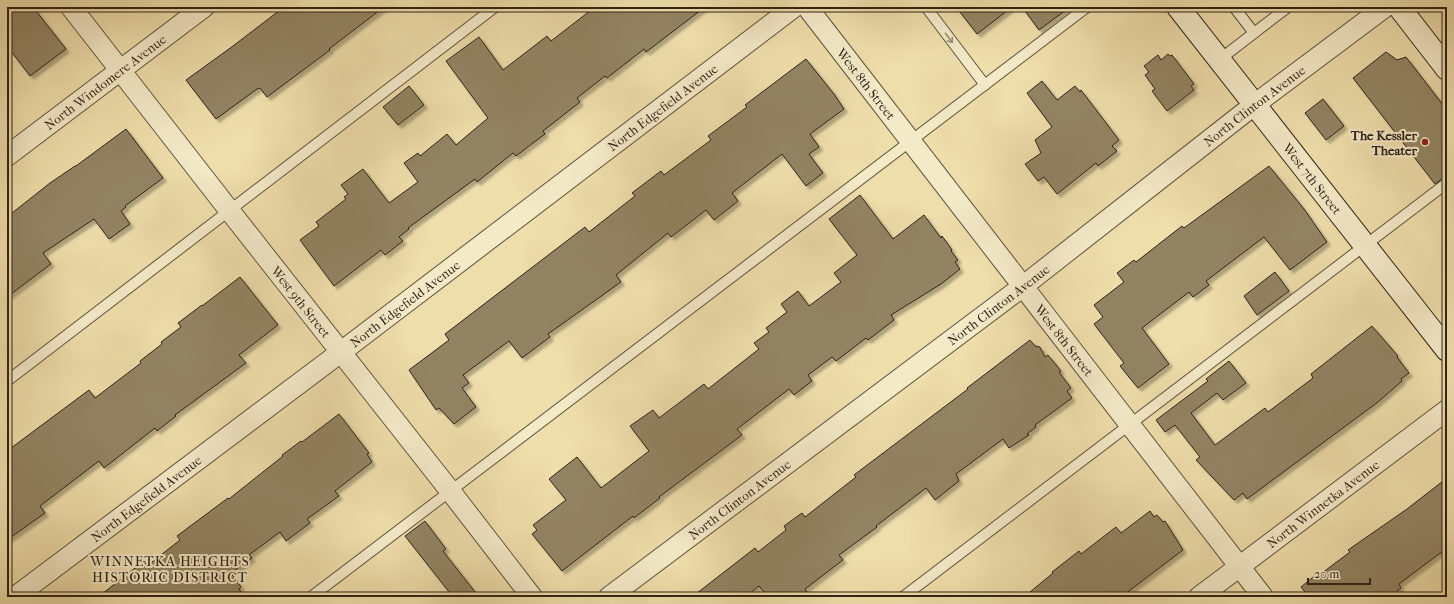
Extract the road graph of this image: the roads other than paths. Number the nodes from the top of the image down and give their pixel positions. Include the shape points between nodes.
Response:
1 (71, 7) edge
2 (204, 7) edge
3 (495, 7) edge
4 (794, 7) edge
5 (807, 7) edge
6 (926, 7) edge
7 (1087, 7) edge
8 (1178, 7) edge
9 (1234, 7) edge
10 (1288, 7) edge
11 (1385, 7) edge
12 (1399, 7) edge
13 (1254, 33) junction
14 (1219, 60) junction
15 (1447, 69) edge
16 (121, 70) junction
17 (985, 85) junction
18 (1254, 105) junction
19 (911, 141) junction
20 (7, 156) edge
21 (1447, 183) edge
22 (229, 210) junction
23 (1366, 246) junction
24 (1022, 287) junction
25 (1447, 350) edge
26 (341, 352) junction
27 (7, 381) edge
28 (1447, 410) edge
29 (1129, 425) junction
30 (451, 492) junction
31 (1239, 566) junction
32 (15, 597) edge
33 (311, 597) edge
34 (532, 597) edge
35 (609, 597) edge
36 (903, 597) edge
37 (1199, 597) edge
38 (1263, 597) edge

1 - 16 street, West 9th Street
2 - 16 street, North Windomere Avenue
3 - 22 lane via 290,166
4 - 26 street, North Edgefield Avenue
5 - 19 street, West 8th Street
6 -> 17 lane
7 - 17 lane
8 - 14 street, West 7th Street
9 - 13 lane
10 - 13 lane
11 - 18 street, North Clinton Avenue
12 - 15 street
13 - 14 lane
14 - 18 street, West 7th Street
16 - 20 street, North Windomere Avenue
16 - 22 street, West 9th Street
17 - 19 lane
18 - 23 street, West 7th Street
18 - 24 street, North Clinton Avenue
19 - 24 street, West 8th Street
19 - 30 lane
21 - 23 lane
22 - 26 street, West 9th Street
22 - 27 lane
23 - 25 street, West 7th Street
23 - 29 lane
24 - 29 street, West 8th Street
24 - 35 street, North Clinton Avenue
26 - 30 street, West 9th Street
26 - 32 street, North Edgefield Avenue
28 - 31 street, North Winnetka Avenue
29 - 31 street, West 8th Street
29 - 36 lane
30 - 33 lane
30 - 34 street, West 9th Street
31 - 37 street, North Winnetka Avenue
31 - 38 street, West 8th Street

